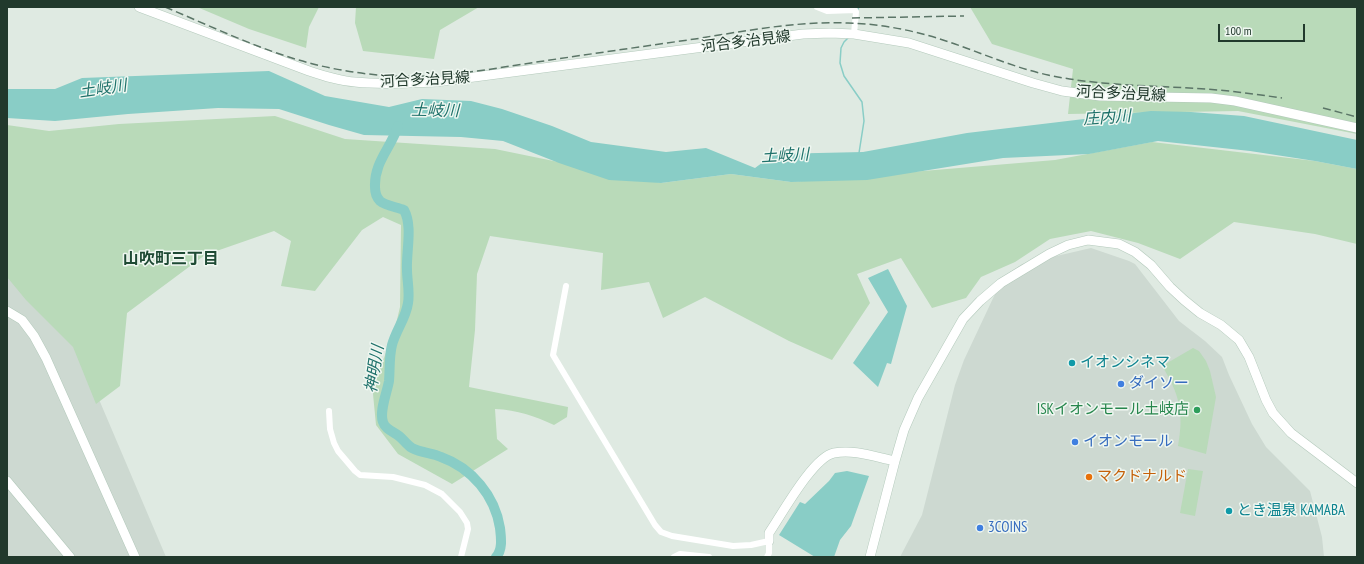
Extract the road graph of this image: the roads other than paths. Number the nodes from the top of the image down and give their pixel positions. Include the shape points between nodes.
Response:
1 (139, 7) edge
2 (817, 7) edge
3 (854, 34) junction
4 (1357, 128) edge
5 (566, 286) dead end
6 (7, 312) edge
7 (329, 411) dead end
8 (895, 461) junction
9 (1356, 479) edge
10 (7, 481) edge
11 (769, 541) junction
12 (70, 557) edge
13 (135, 557) edge
14 (462, 557) edge
15 (674, 557) edge
16 (709, 557) edge
17 (767, 557) edge
18 (870, 557) edge

1 - 3 street, 河合多治見線 via 329,78 386,84 436,82 803,34
2 - 3 street via 827,11 855,10
3 - 4 street, 河合多治見線 via 909,43 1062,91 1100,96 1211,98 1235,101
5 - 11 street via 553,355 655,526 661,532 672,536 733,546
6 - 13 street via 22,320 46,358
7 - 14 street via 334,443 355,471 425,485 442,494 460,512 468,529
8 - 9 street via 904,430 918,398 963,319 1002,283 1049,254 1068,245 1088,240 1119,244 1135,252 1184,300 1239,340 1274,413 1291,433
8 - 11 street via 848,452 832,453 812,469 769,533
8 - 18 street
10 - 12 street
11 - 17 street
15 - 16 street via 680,554

